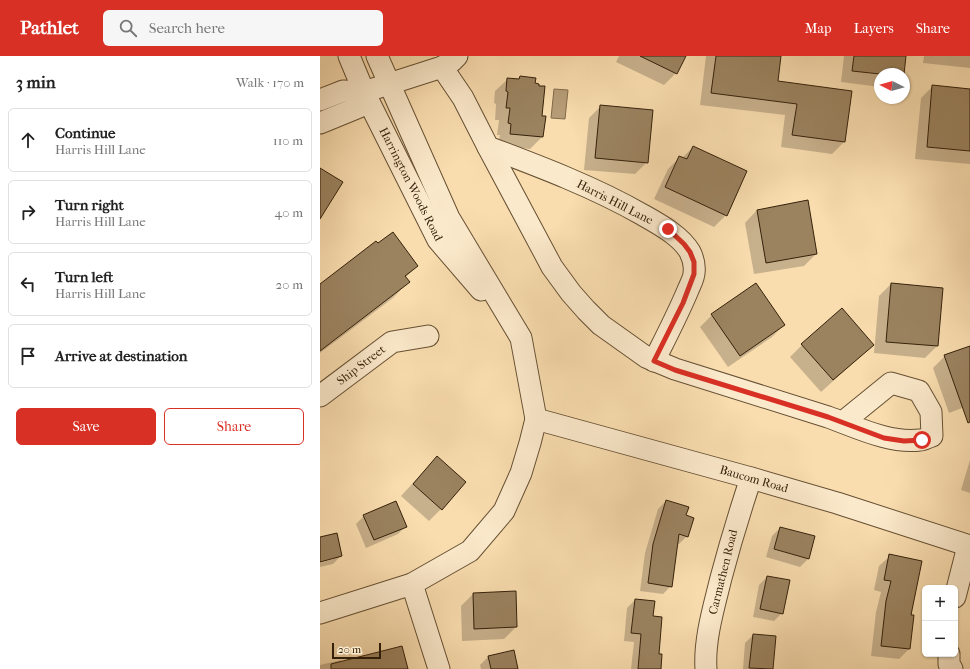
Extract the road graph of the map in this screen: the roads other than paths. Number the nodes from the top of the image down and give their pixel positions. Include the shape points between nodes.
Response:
1 (349, 56) edge
2 (377, 56) edge
3 (449, 61) edge
4 (389, 84) junction
5 (364, 92) junction
6 (320, 100) edge
7 (320, 124) edge
8 (488, 147) junction
9 (428, 336) dead end
10 (521, 338) junction
11 (654, 361) junction
12 (320, 396) edge
13 (536, 419) junction
14 (843, 422) junction
15 (751, 478) junction
16 (969, 546) edge
17 (412, 584) junction
18 (958, 586) edge
19 (320, 613) edge
20 (949, 657) edge
21 (439, 669) edge
22 (706, 669) edge
23 (952, 669) edge

1 - 5 street, Harrington Woods Road
2 - 4 street, Harrington Woods Road
3 - 4 street
3 - 8 street via 463,98
4 - 5 street
4 - 10 street, Harrington Woods Road via 449,218
5 - 6 street via 344,91
5 - 7 street via 359,107
5 - 10 street, Harrington Woods Road via 438,240
8 - 11 street via 552,267 571,293 600,325
8 - 11 street, Harris Hill Lane via 539,166 627,205 668,229 684,244 694,262 694,274 683,303
9 - 12 street, Ship Street via 392,342
10 - 13 street, Harrington Woods Road
11 - 14 street via 675,370
13 - 15 street, Baucom Road
13 - 17 street, Harrington Woods Road via 521,473 504,511 470,550
14 - 14 street via 884,438 904,441 922,440 932,436 931,412 919,392 891,383
15 - 16 street, Baucom Road
15 - 22 street, Carmathen Road via 713,610 707,642
16 - 18 street
17 - 19 street, Harrington Woods Road
17 - 21 street
20 - 23 street

